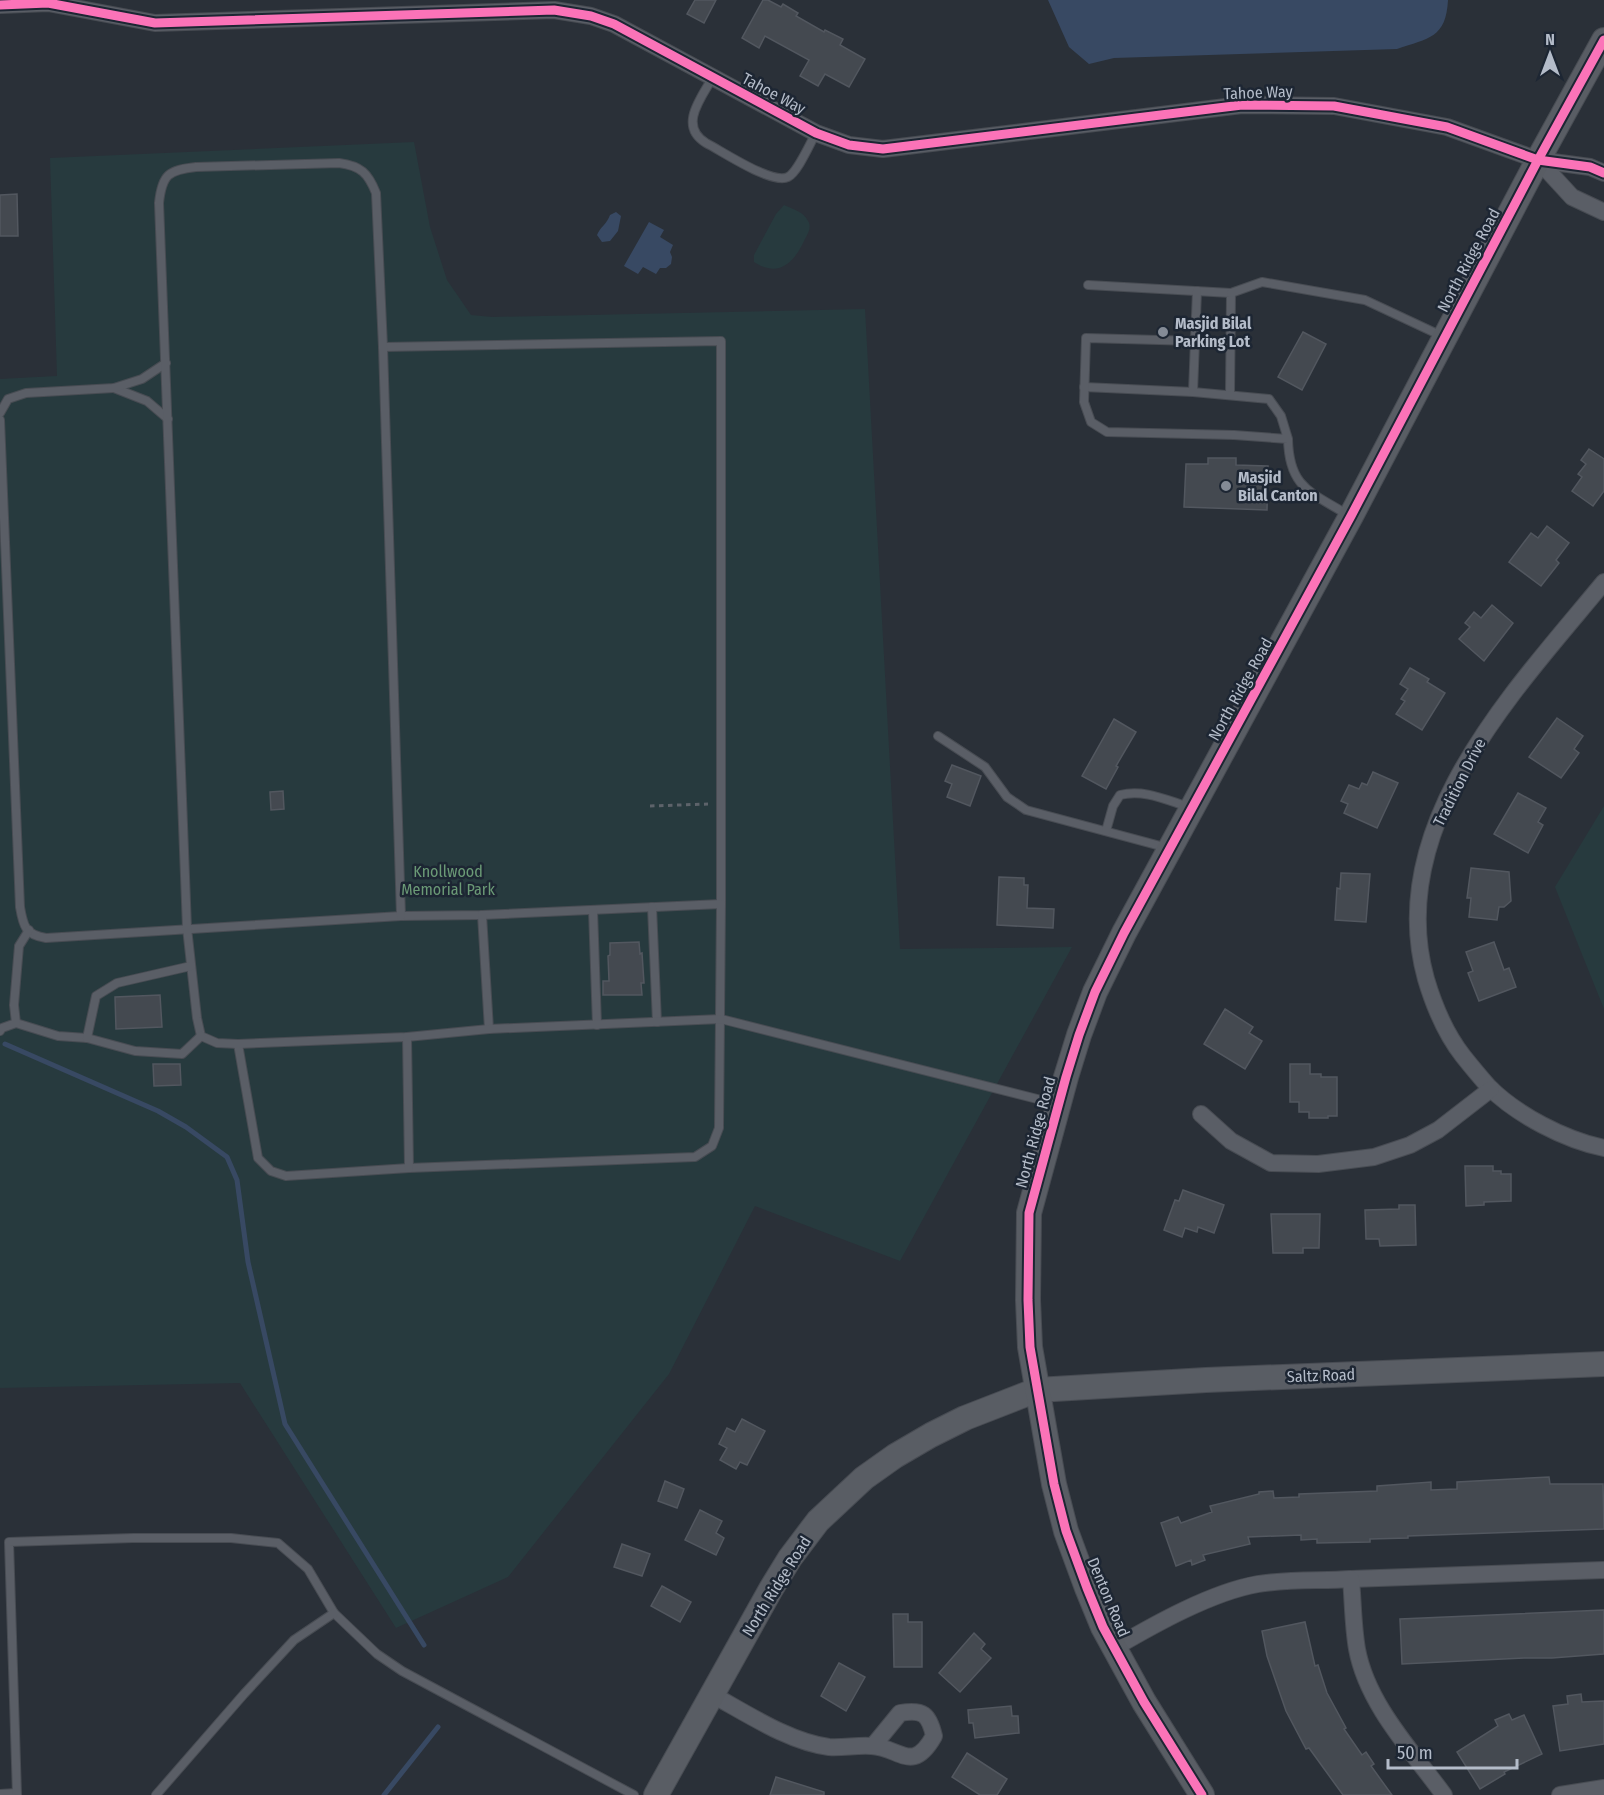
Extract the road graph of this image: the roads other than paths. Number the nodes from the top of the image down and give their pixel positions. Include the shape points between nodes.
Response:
1 (0, 5) edge
2 (1604, 40) edge
3 (713, 77) junction
4 (816, 133) junction
5 (1538, 160) junction
6 (1604, 173) edge
7 (1604, 212) edge
8 (1088, 285) dead end
9 (1197, 291) junction
10 (1232, 292) junction
11 (1445, 338) junction
12 (1195, 341) junction
13 (383, 347) junction
14 (166, 363) junction
15 (1084, 387) junction
16 (114, 388) junction
17 (1193, 392) junction
18 (1230, 394) junction
19 (0, 413) edge
20 (168, 419) junction
21 (0, 420) edge
22 (1288, 439) junction
23 (1351, 516) junction
24 (1604, 582) edge
25 (938, 736) dead end
26 (1191, 808) junction
27 (1106, 831) junction
28 (1170, 849) junction
29 (721, 904) junction
30 (652, 907) junction
31 (593, 910) junction
32 (482, 915) junction
33 (401, 916) junction
34 (187, 928) junction
35 (28, 930) junction
36 (191, 966) junction
37 (721, 1019) junction
38 (657, 1022) junction
39 (16, 1023) junction
40 (597, 1024) junction
41 (489, 1029) junction
42 (0, 1031) edge
43 (201, 1036) junction
44 (407, 1037) junction
45 (87, 1038) junction
46 (238, 1044) junction
47 (1491, 1089) junction
48 (1058, 1104) junction
49 (1201, 1114) dead end
50 (1604, 1148) edge
51 (410, 1168) junction
52 (1604, 1364) edge
53 (1037, 1390) junction
54 (1604, 1570) edge
55 (1351, 1580) junction
56 (334, 1612) junction
57 (1114, 1648) junction
58 (711, 1694) junction
59 (873, 1746) dead end
60 (1604, 1788) edge
61 (0, 1794) edge
62 (16, 1794) edge
63 (156, 1795) edge
64 (634, 1795) edge
65 (656, 1795) edge
66 (1202, 1795) edge
67 (1444, 1795) edge
68 (1560, 1795) edge

1 - 3 street, Tahoe Way via 48,3 154,23 554,10 614,24
2 - 5 street, North Ridge Road
3 - 4 street, Tahoe Way
3 - 4 lane via 693,117 696,137 706,143 777,178 788,177 795,170
4 - 5 street, Tahoe Way via 849,145 883,149 1242,105 1334,106 1447,127
5 - 6 street, Tahoe Way via 1590,167
5 - 7 street via 1572,197
5 - 11 street, North Ridge Road
8 - 9 lane
9 - 10 lane
9 - 12 lane
10 - 11 lane via 1262,282 1365,300
10 - 18 lane
11 - 23 street, North Ridge Road
12 - 15 lane via 1086,338
12 - 17 lane
13 - 14 lane via 378,206 370,177 352,165 339,164 196,167 173,171 161,188
13 - 29 lane via 721,340
13 - 33 lane
14 - 16 lane via 142,379
14 - 20 lane
15 - 17 lane
15 - 22 lane via 1091,422 1107,432
16 - 19 lane via 26,393 8,399
16 - 20 lane via 147,401
17 - 18 lane
18 - 22 lane via 1269,399 1284,414
20 - 34 lane
21 - 35 lane via 20,907 22,924
22 - 23 lane via 1291,468 1296,477 1307,489
23 - 26 street, North Ridge Road
24 - 47 street, Tradition Drive via 1507,700 1480,740 1450,794 1424,863 1418,927 1428,986 1445,1028
25 - 27 lane via 985,767 1007,797 1026,810
26 - 27 lane via 1150,794 1120,795
26 - 28 street, North Ridge Road
27 - 28 lane
28 - 48 street, North Ridge Road via 1095,992
29 - 30 lane
29 - 37 lane
30 - 31 lane
30 - 38 lane
31 - 32 lane
31 - 40 lane
32 - 33 lane
32 - 41 lane
33 - 34 lane
34 - 35 lane via 46,938
34 - 36 lane
35 - 39 lane via 19,946
36 - 43 lane
36 - 45 lane via 117,982 96,996
37 - 38 lane
37 - 48 lane
37 - 51 lane via 719,1128 712,1146 695,1157
38 - 40 lane
39 - 42 lane
39 - 45 lane via 58,1036
40 - 41 lane
41 - 44 lane
43 - 45 lane via 182,1054 135,1051
43 - 46 lane via 217,1044
44 - 46 lane
44 - 51 lane
46 - 51 lane via 258,1158 271,1171 286,1176
47 - 49 street via 1438,1130 1410,1145 1374,1157 1318,1164 1271,1163 1231,1141
47 - 50 street, Tradition Drive via 1530,1119
48 - 53 street, North Ridge Road via 1029,1213 1030,1347
52 - 53 street, Saltz Road
53 - 57 street, Denton Road via 1066,1532
53 - 58 street, North Ridge Road via 931,1435 864,1478 818,1521 790,1558
54 - 55 street
55 - 57 street via 1258,1584 1236,1590 1210,1598
55 - 67 street via 1357,1650 1364,1672 1387,1717
56 - 62 lane via 308,1569 278,1543 231,1538 9,1542
56 - 63 lane via 294,1640
56 - 64 lane via 377,1654 402,1671
57 - 66 street, Denton Road
58 - 59 street via 797,1739 831,1747
58 - 65 street, North Ridge Road
60 - 68 street
61 - 62 lane

